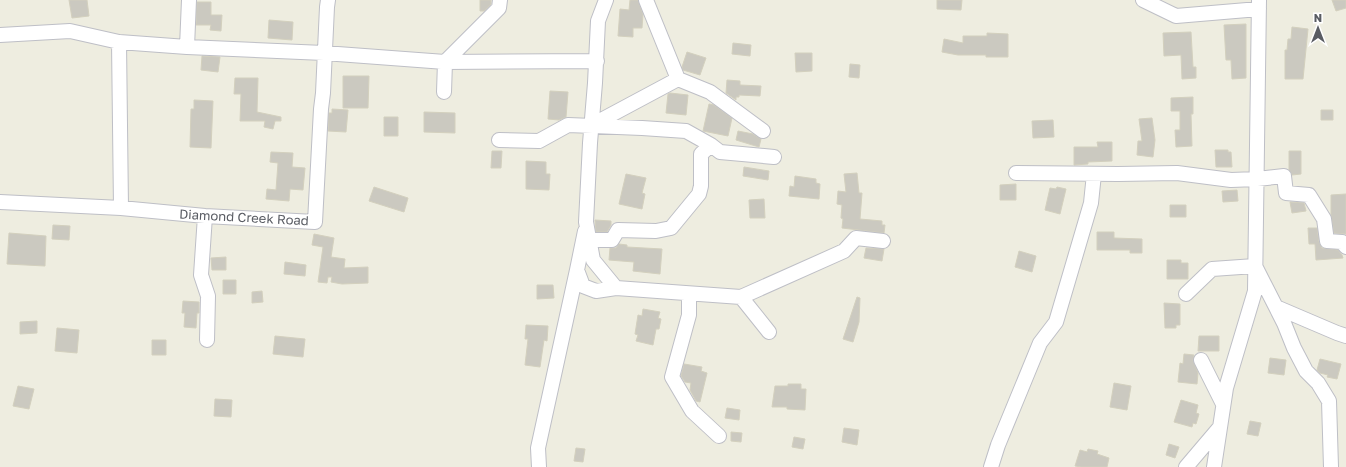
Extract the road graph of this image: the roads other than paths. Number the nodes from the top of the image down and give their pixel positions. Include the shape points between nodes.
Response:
1 (189, 0) edge
2 (328, 0) edge
3 (500, 0) edge
4 (606, 0) edge
5 (646, 0) edge
6 (1142, 0) edge
7 (1259, 4) edge
8 (0, 35) edge
9 (119, 42) junction
10 (187, 47) junction
11 (324, 53) junction
12 (597, 61) junction
13 (445, 62) junction
14 (678, 79) junction
15 (444, 92) dead end
16 (591, 125) junction
17 (763, 131) dead end
18 (499, 140) dead end
19 (711, 145) junction
20 (774, 157) dead end
21 (1016, 173) dead end
22 (1094, 174) junction
23 (1257, 179) junction
24 (0, 202) edge
25 (121, 208) junction
26 (205, 216) junction
27 (586, 222) junction
28 (589, 240) junction
29 (883, 241) dead end
30 (1346, 247) edge
31 (1255, 266) junction
32 (577, 270) junction
33 (616, 288) junction
34 (689, 294) junction
35 (1186, 294) dead end
36 (741, 297) junction
37 (1276, 307) junction
38 (769, 332) dead end
39 (1346, 336) edge
40 (207, 340) dead end
41 (1201, 360) dead end
42 (1224, 404) junction
43 (1220, 426) junction
44 (719, 436) dead end
45 (539, 467) edge
46 (991, 467) edge
47 (1186, 467) edge
48 (1214, 467) edge
49 (1331, 467) edge

1 - 10 street
2 - 11 street, Diamond Creek Road
3 - 13 street via 499,8
4 - 12 street via 598,21
5 - 14 street
6 - 7 street via 1176,16
7 - 23 street
8 - 9 street via 70,32
9 - 10 street
9 - 25 street
10 - 11 street
11 - 13 street
11 - 26 street, Diamond Creek Road via 324,93 315,222
12 - 13 street
12 - 16 street
13 - 15 street
14 - 16 street
14 - 17 street via 710,92
16 - 18 street via 568,125 538,141
16 - 19 street via 686,131
16 - 27 street
19 - 20 street via 720,152
19 - 28 street via 702,154 699,194 671,228 656,231 618,230 612,240
21 - 22 street
22 - 23 street via 1177,173 1231,180
22 - 46 street via 1091,203 1056,322 1040,344
23 - 30 street via 1284,176 1286,193 1309,195 1324,219 1327,241 1342,242
23 - 31 street
24 - 25 street, Diamond Creek Road
25 - 26 street, Diamond Creek Road
26 - 40 street via 201,276 208,296
27 - 28 street
27 - 32 street
28 - 33 street via 593,260
29 - 36 street via 856,238 844,252
31 - 35 street via 1212,269
31 - 37 street
31 - 42 street via 1255,291 1226,388
32 - 33 street via 583,286 596,291
32 - 45 street via 538,448
33 - 34 street
34 - 36 street
34 - 44 street via 689,315 672,377 692,412
36 - 38 street
37 - 39 street
37 - 49 street via 1306,371 1330,401
41 - 42 street
42 - 43 street
43 - 47 street
43 - 48 street

